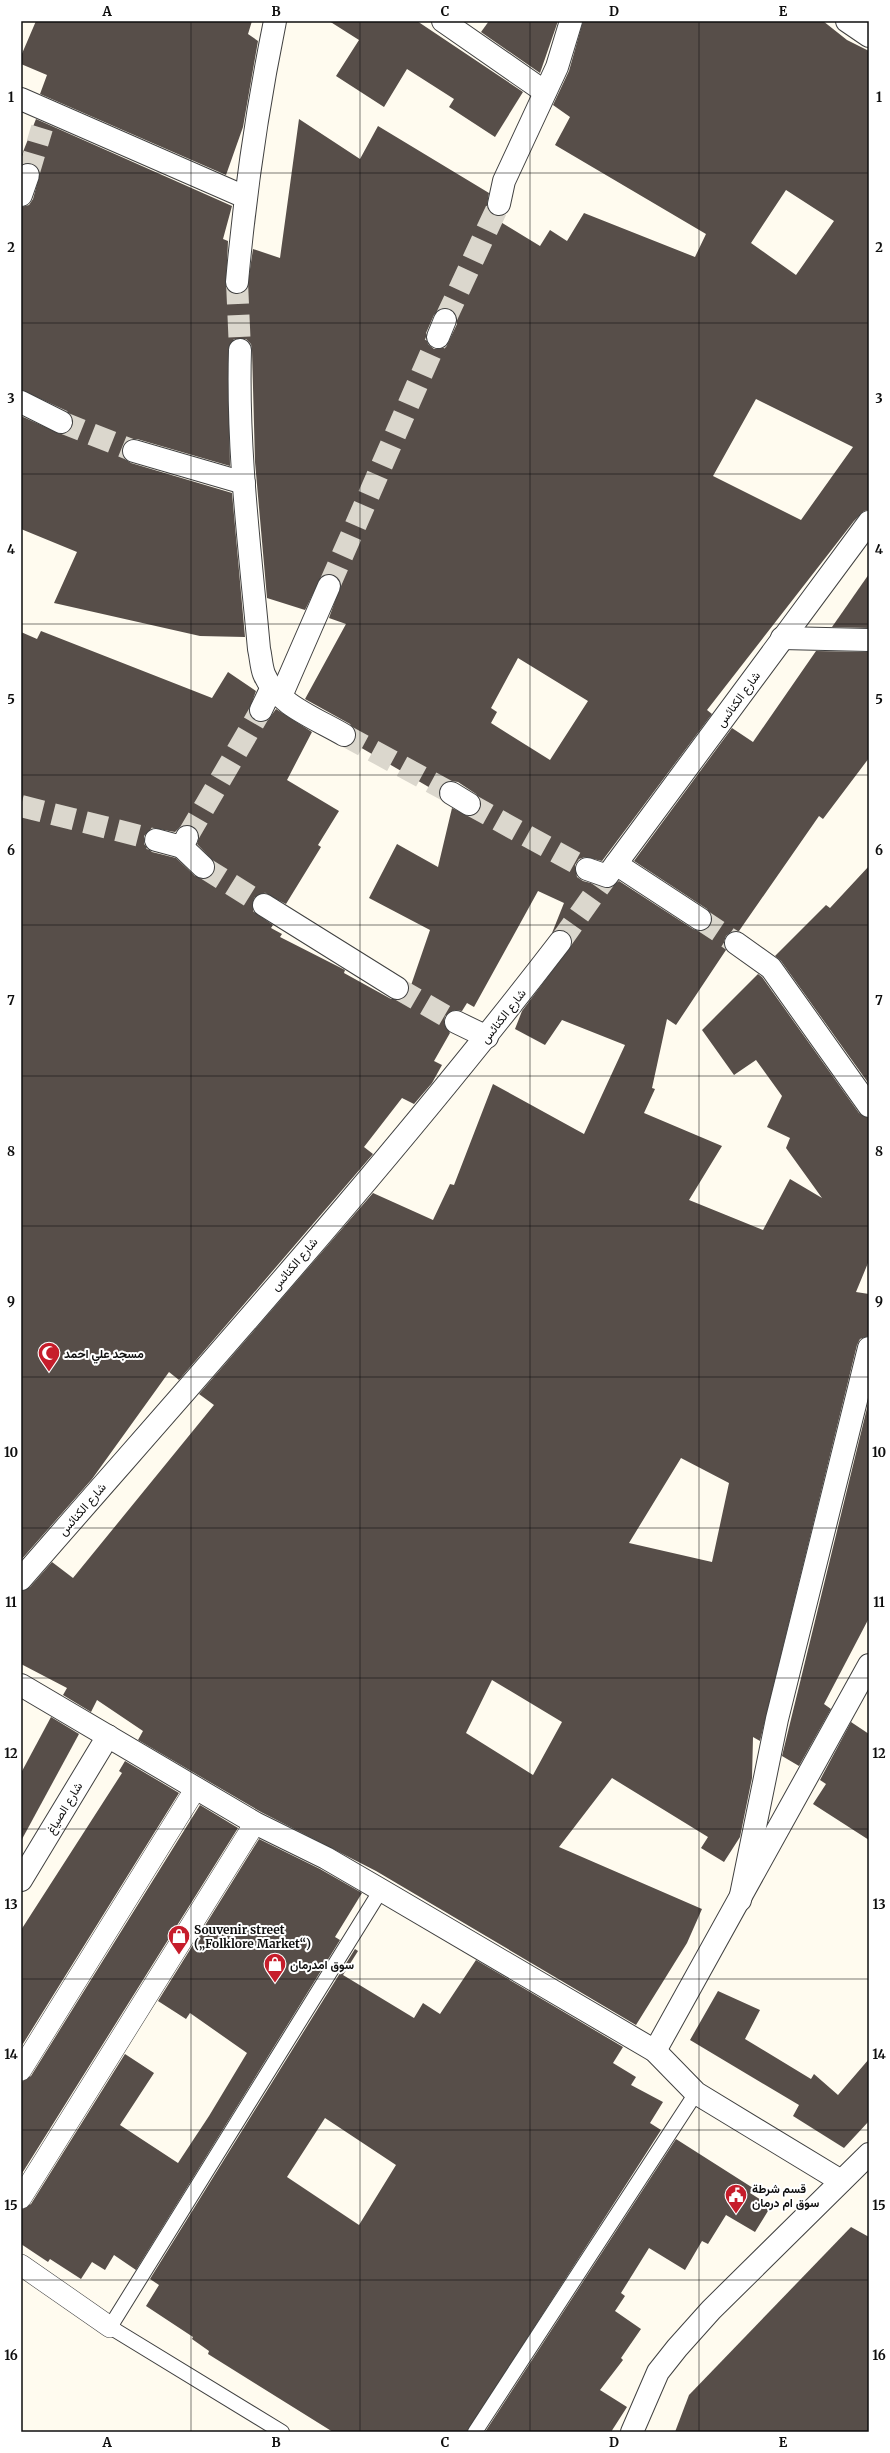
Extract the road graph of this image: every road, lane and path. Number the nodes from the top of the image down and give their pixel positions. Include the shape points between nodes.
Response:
1 (276, 21) edge
2 (443, 21) edge
3 (571, 21) edge
4 (847, 21) edge
5 (869, 36) edge
6 (545, 92) junction
7 (21, 99) edge
8 (245, 197) junction
9 (499, 204) tunnel mouth
10 (238, 282) tunnel mouth
11 (240, 350) tunnel mouth
12 (21, 402) edge
13 (61, 422) tunnel mouth
14 (134, 451) tunnel mouth
15 (244, 483) junction
16 (869, 522) edge
17 (328, 586) tunnel mouth
18 (782, 638) junction
19 (869, 640) edge
20 (276, 692) junction
21 (261, 710) tunnel mouth
22 (344, 735) tunnel mouth
23 (156, 840) tunnel mouth
24 (203, 867) tunnel mouth
25 (264, 905) tunnel mouth
26 (700, 919) tunnel mouth
27 (560, 942) tunnel mouth
28 (736, 943) tunnel mouth
29 (397, 988) tunnel mouth
30 (456, 1022) tunnel mouth
31 (487, 1037) junction
32 (869, 1106) edge
33 (869, 1348) edge
34 (21, 1579) edge
35 (869, 1666) edge
36 (21, 1685) edge
37 (108, 1736) junction
38 (196, 1788) junction
39 (255, 1823) junction
40 (21, 1880) edge
41 (381, 1890) junction
42 (740, 1900) junction
43 (655, 2051) junction
44 (21, 2070) edge
45 (696, 2093) junction
46 (869, 2154) edge
47 (841, 2181) junction
48 (21, 2198) edge
49 (21, 2265) edge
50 (110, 2327) junction
51 (282, 2432) edge
52 (475, 2432) edge
53 (632, 2432) edge

1 - 8 street via 263,80
2 - 6 street
3 - 6 street via 557,67
4 - 5 street
6 - 9 street via 504,181
7 - 8 street via 45,119
8 - 10 street
11 - 15 street via 239,409
12 - 13 street
14 - 15 street
15 - 20 street via 259,649 264,674
16 - 18 street, شارع الكنائس
17 - 20 street
18 - 19 street
18 - 26 street, شارع الكنائس via 603,870
20 - 21 street
20 - 22 street via 287,702
23 - 24 street via 185,842
25 - 29 street
27 - 31 street, شارع الكنائس
28 - 32 street via 771,968
30 - 31 street
31 - 34 street, شارع الكنائس via 295,1264
33 - 42 street via 777,1719
35 - 42 street
36 - 37 street
37 - 38 street
37 - 40 street, شارع الصياغ
38 - 39 street
38 - 44 street
39 - 41 street via 326,1858
39 - 48 street
41 - 43 street
41 - 50 lane
42 - 43 street
43 - 45 street
45 - 47 street
45 - 52 lane
46 - 47 street
47 - 53 street via 711,2310 677,2348 658,2372
49 - 50 street
50 - 51 lane

